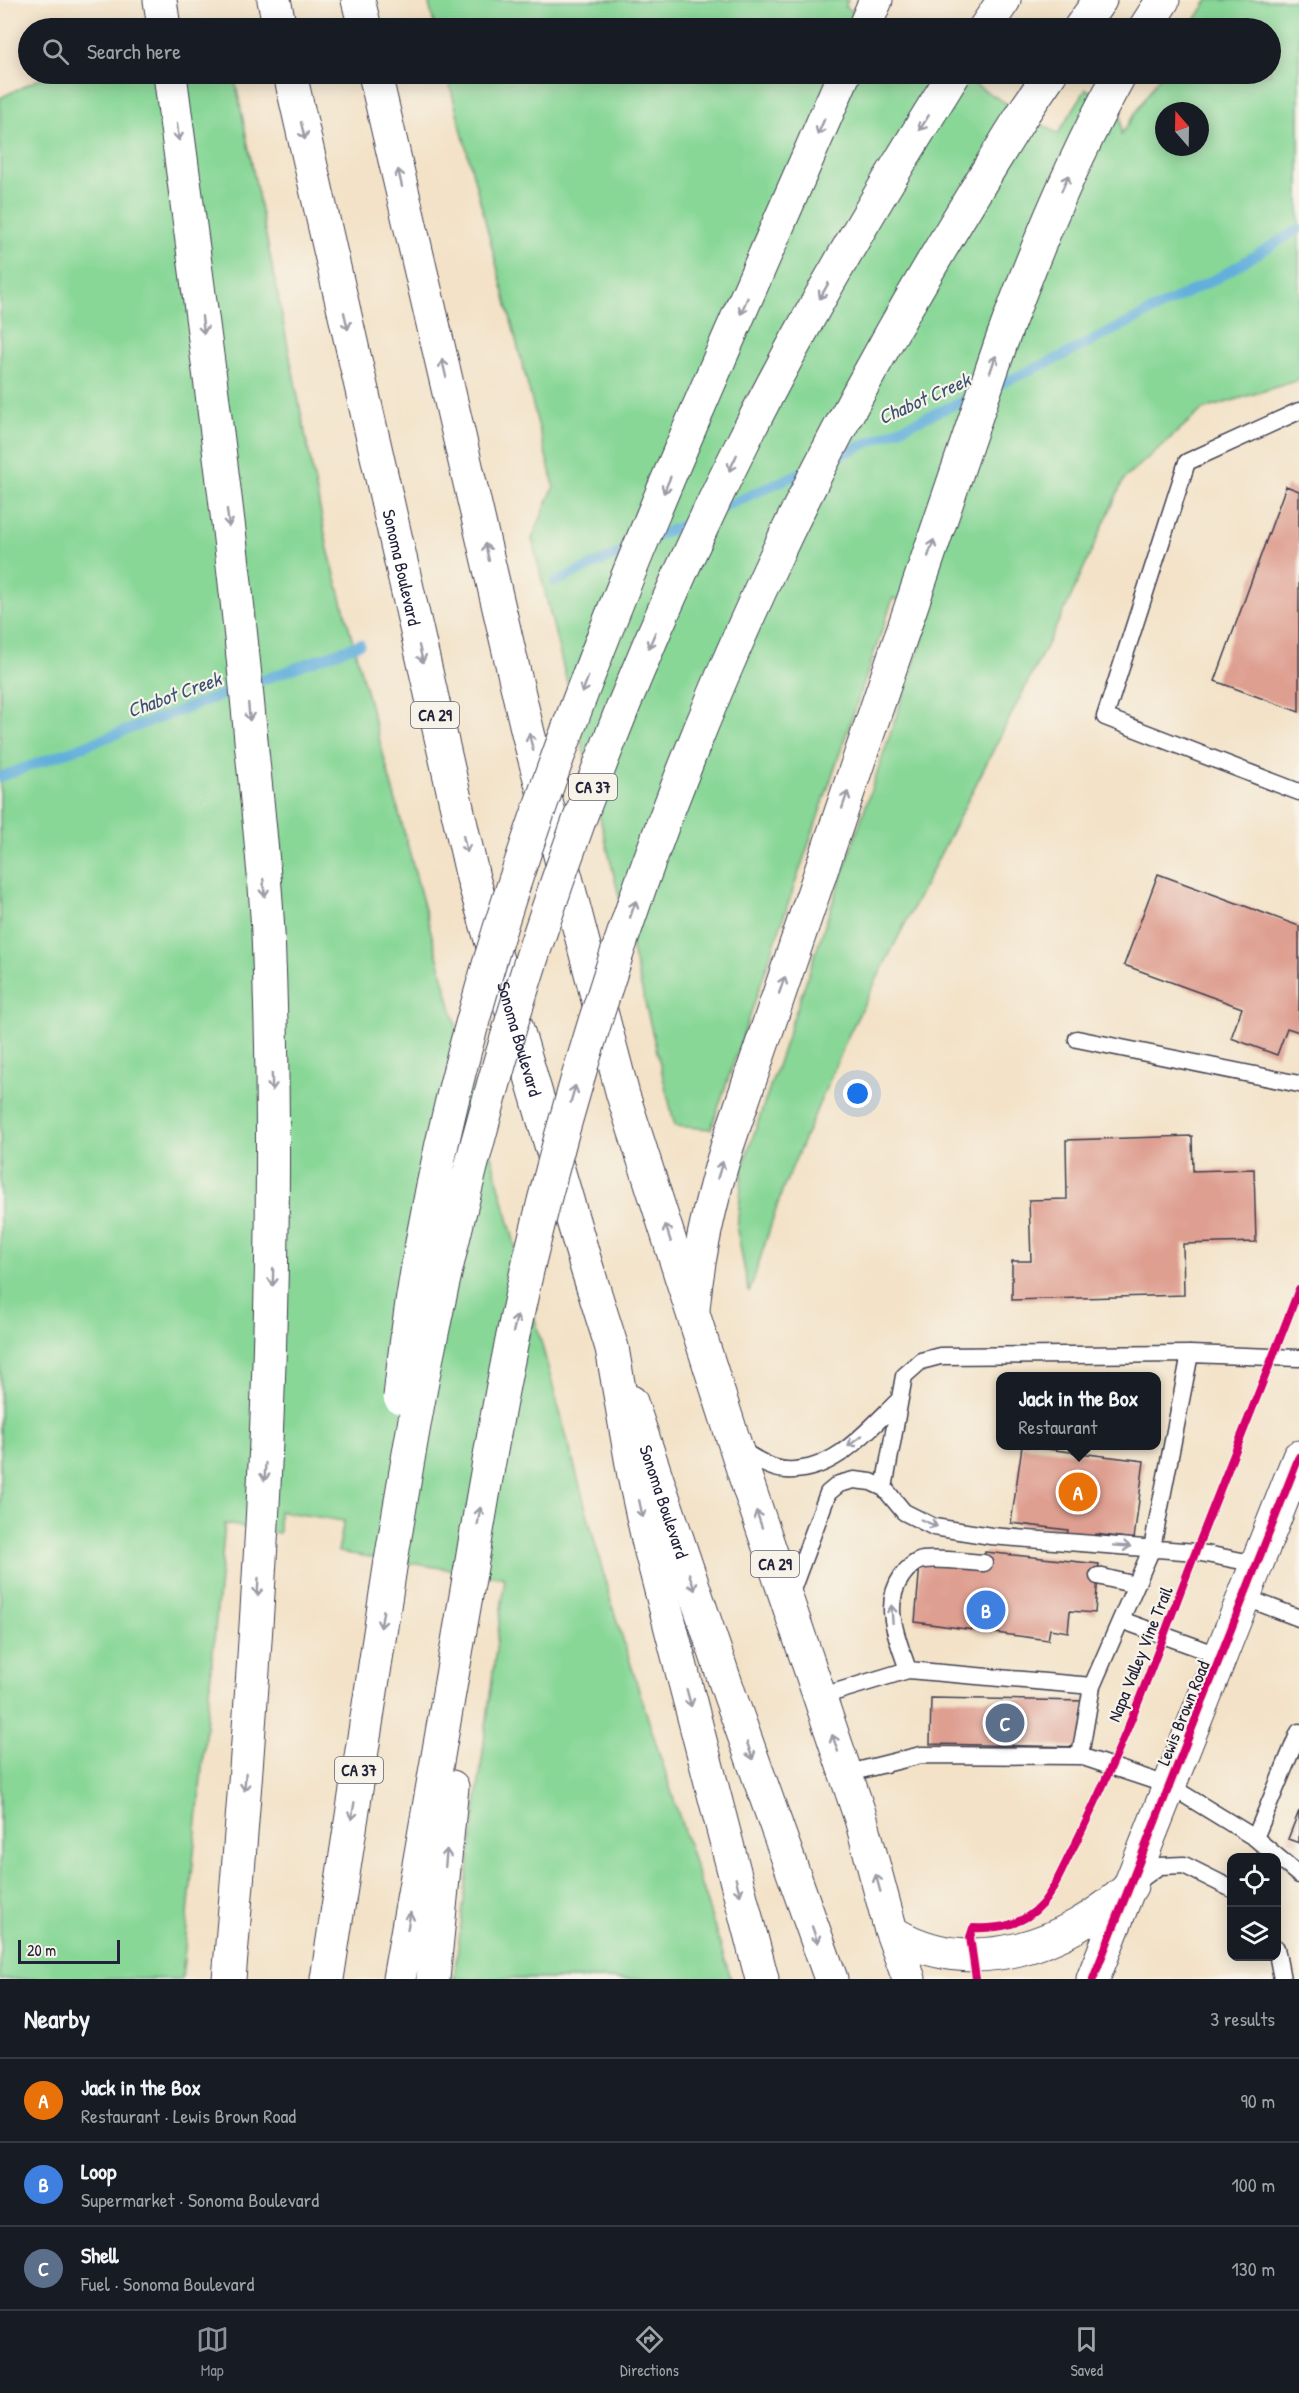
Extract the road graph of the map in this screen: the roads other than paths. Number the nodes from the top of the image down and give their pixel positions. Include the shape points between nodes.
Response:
1 (160, 0) edge
2 (274, 0) edge
3 (358, 0) edge
4 (1004, 0) edge
5 (1100, 0) edge
6 (1163, 0) edge
7 (163, 18) edge
8 (278, 18) edge
9 (362, 18) edge
10 (992, 18) edge
11 (1087, 18) edge
12 (1152, 18) edge
13 (171, 84) edge
14 (292, 84) edge
15 (377, 84) edge
16 (840, 84) edge
17 (948, 84) edge
18 (1043, 84) edge
19 (1113, 86) edge
20 (1299, 411) edge
21 (1299, 792) edge
22 (1077, 1039) dead end
23 (1299, 1084) edge
24 (693, 1309) junction
25 (612, 1348) junction
26 (1190, 1354) junction
27 (1299, 1358) edge
28 (898, 1401) junction
29 (736, 1447) junction
30 (1299, 1457) edge
31 (884, 1488) junction
32 (1152, 1548) junction
33 (391, 1561) junction
34 (984, 1563) dead end
35 (1257, 1564) junction
36 (470, 1573) junction
37 (1098, 1576) dead end
38 (1136, 1585) junction
39 (1244, 1597) junction
40 (788, 1602) junction
41 (1299, 1618) edge
42 (1121, 1620) junction
43 (1221, 1656) junction
44 (908, 1670) junction
45 (1092, 1686) junction
46 (819, 1697) junction
47 (1299, 1732) edge
48 (1080, 1755) junction
49 (845, 1774) junction
50 (1170, 1786) junction
51 (1254, 1838) junction
52 (1299, 1875) edge
53 (1131, 1886) junction
54 (1227, 1886) edge
55 (890, 1927) junction
56 (1280, 1961) edge
57 (1286, 1978) edge
58 (229, 1979) edge
59 (327, 1979) edge
60 (399, 1979) edge
61 (433, 1979) edge
62 (762, 1979) edge
63 (831, 1979) edge
64 (909, 1979) edge
65 (1093, 1979) edge

1 - 7 main road
2 - 8 main road
3 - 9 main road
4 - 10 main road
5 - 11 main road
6 - 12 main road
13 -> 58 main road via 236,585 267,925 274,1205 271,1337 256,1634
14 -> 25 main road, Sonoma Boulevard / CA 29 via 473,878
24 -> 15 main road, CA 29 via 623,1095 531,744
16 -> 33 main road, bridge via 610,622 565,737 500,929 468,1036 421,1246 394,1451
17 -> 33 main road, CA 37, bridge via 785,361 697,539 611,738 541,932 477,1143 429,1347
36 -> 18 main road, bridge via 507,1363 554,1163 612,967 672,800 764,583 861,388 911,298
24 -> 19 main road via 704,1232 722,1163 912,604 1046,224
20 - 21 lane via 1187,462 1105,717
22 - 23 lane
24 - 29 main road, CA 29
25 -> 62 main road via 649,1544
25 -> 63 main road, Sonoma Boulevard / CA 29
26 - 27 lane
26 - 28 lane via 940,1356 921,1361 904,1376
26 - 32 lane
28 -> 29 lane via 831,1460 809,1468 784,1470
28 - 31 lane
40 -> 29 main road, CA 29
30 - 35 main road, Lewis Brown Road
31 -> 32 lane via 904,1512 934,1527 991,1536
31 - 40 lane via 855,1480 839,1484 828,1493
32 - 35 lane
32 - 38 lane
33 -> 59 main road, CA 37
44 -> 34 lane via 892,1621 895,1586 906,1570 921,1560
35 - 39 main road, Lewis Brown Road
60 -> 36 main road
61 -> 36 main road
37 - 38 lane
38 - 42 lane
39 - 41 lane
39 - 43 main road, Lewis Brown Road
40 - 46 main road, CA 29
42 - 43 lane
42 - 45 lane
43 - 50 main road, Lewis Brown Road
44 - 45 lane
44 - 46 lane
45 - 48 lane
49 -> 46 main road, CA 29
47 - 51 lane
48 - 49 lane via 921,1755
48 - 50 lane
55 -> 49 main road, CA 29
50 - 51 lane
50 - 53 main road, Lewis Brown Road
51 - 52 lane
53 - 54 lane via 1159,1866 1184,1865
53 - 55 main road via 1058,1949 1005,1974 976,1978 951,1975 909,1951
53 - 65 main road, Lewis Brown Road
55 - 64 main road, CA 29
56 - 57 lane

